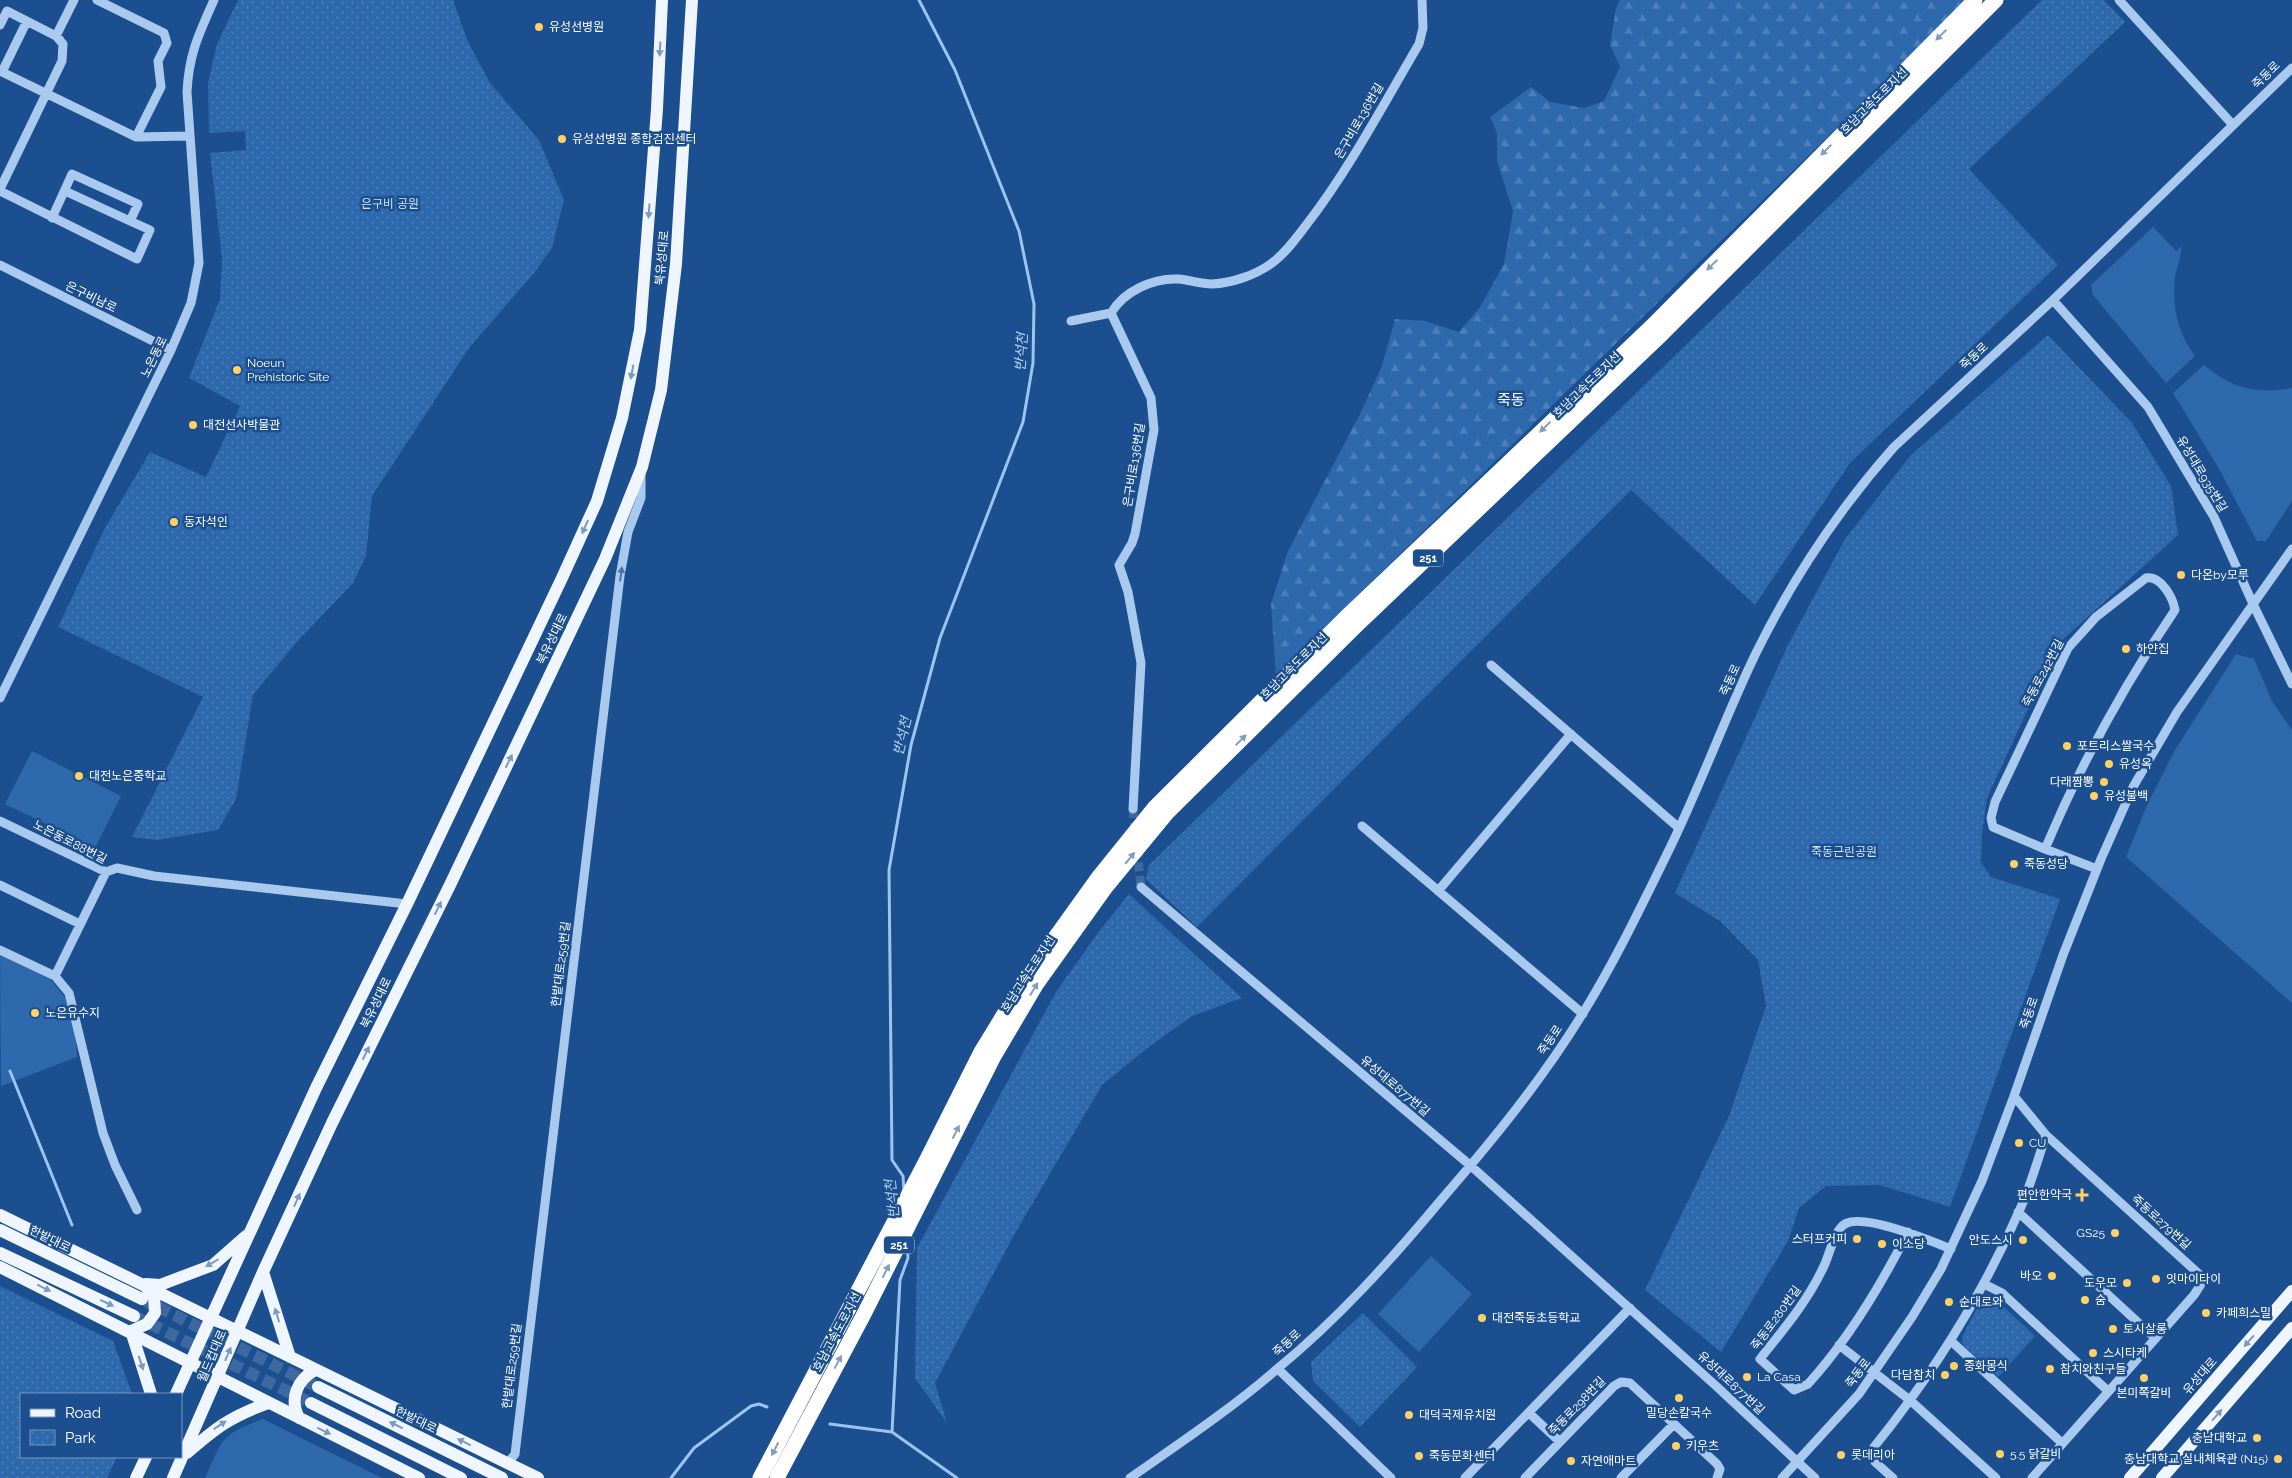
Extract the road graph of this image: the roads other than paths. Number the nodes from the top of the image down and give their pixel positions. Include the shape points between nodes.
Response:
1 (74, 0) edge
2 (97, 0) edge
3 (214, 0) edge
4 (662, 0) edge
5 (692, 0) edge
6 (1422, 0) edge
7 (1975, 0) edge
8 (1996, 0) edge
9 (2119, 0) edge
10 (27, 21) junction
11 (0, 25) edge
12 (56, 36) junction
13 (2292, 68) edge
14 (1, 71) edge
15 (46, 94) junction
16 (2233, 124) junction
17 (189, 136) junction
18 (136, 137) junction
19 (0, 190) edge
20 (64, 191) junction
21 (52, 218) junction
22 (130, 221) junction
23 (0, 266) edge
24 (2053, 300) junction
25 (1111, 313) junction
26 (1070, 321) dead end
27 (172, 350) junction
28 (642, 467) junction
29 (2292, 548) edge
30 (2253, 604) junction
31 (1491, 665) dead end
32 (2292, 684) edge
33 (0, 698) edge
34 (1571, 734) junction
35 (1133, 809) tunnel mouth
36 (0, 821) edge
37 (1362, 826) dead end
38 (1679, 828) junction
39 (2045, 850) junction
40 (2097, 869) junction
41 (106, 872) junction
42 (0, 885) edge
43 (1141, 887) tunnel mouth
44 (1438, 891) junction
45 (407, 904) junction
46 (80, 924) junction
47 (0, 950) edge
48 (55, 976) junction
49 (1583, 1014) junction
50 (2014, 1096) junction
51 (2046, 1135) junction
52 (1471, 1166) junction
53 (137, 1210) dead end
54 (2018, 1212) junction
55 (0, 1215) edge
56 (0, 1230) edge
57 (1908, 1232) junction
58 (250, 1233) junction
59 (277, 1244) joint
60 (1951, 1249) junction
61 (0, 1253) edge
62 (0, 1267) edge
63 (263, 1272) junction
64 (1984, 1284) junction
65 (141, 1289) junction
66 (2292, 1291) edge
67 (1630, 1308) junction
68 (134, 1316) tunnel mouth
69 (212, 1319) junction
70 (2292, 1328) edge
71 (131, 1331) junction
72 (238, 1332) junction
73 (2155, 1338) junction
74 (1951, 1341) junction
75 (1839, 1345) junction
76 (290, 1357) junction
77 (192, 1362) junction
78 (1278, 1369) junction
79 (315, 1370) junction
80 (1875, 1373) junction
81 (219, 1376) junction
82 (318, 1387) tunnel mouth
83 (2108, 1391) junction
84 (151, 1393) edge
85 (176, 1393) edge
86 (1911, 1401) junction
87 (268, 1403) junction
88 (311, 1403) tunnel mouth
89 (1529, 1413) junction
90 (299, 1418) junction
91 (1674, 1424) junction
92 (1560, 1442) junction
93 (2062, 1443) junction
94 (183, 1456) junction
95 (146, 1458) edge
96 (1797, 1462) junction
97 (508, 1464) junction
98 (136, 1478) edge
99 (174, 1478) edge
100 (419, 1478) edge
101 (462, 1478) edge
102 (502, 1478) edge
103 (538, 1478) edge
104 (760, 1478) edge
105 (777, 1478) edge
106 (1130, 1478) edge
107 (1391, 1478) edge
108 (1465, 1478) edge
109 (1525, 1478) edge
110 (1621, 1478) edge
111 (1717, 1478) edge
112 (1782, 1478) edge
113 (1814, 1478) edge
114 (1893, 1478) edge
115 (1996, 1478) edge
116 (2032, 1478) edge
117 (2130, 1478) edge
118 (2162, 1478) edge

1 - 12 street
2 - 18 street via 164,34 167,42 158,61 161,87
3 - 17 street, 노은동로 via 188,64
4 -> 45 main road, 북유성대로 via 640,330 622,418 597,501
5 - 28 main road, 북유성대로 via 676,264 661,390
6 - 25 street, 은구비로136번길 via 1419,44 1333,189 1283,254 1255,273 1231,280 1212,284 1181,279 1153,282 1118,302
7 -> 104 highway, 호남고속도로지선 / 251 via 1652,326 1344,619 1155,807 1097,879 1026,978 981,1052
105 -> 8 highway, 호남고속도로지선 / 251 via 993,1058 1036,985 1106,886 1167,813 1354,628 1662,334
9 - 16 street
10 - 11 street via 7,11
10 - 12 street
10 - 14 street
12 - 15 street via 63,44 64,54
13 - 16 street, 죽동로
14 - 15 street
15 - 18 street
15 - 19 street
16 - 24 street, 죽동로
17 - 18 street
17 - 27 street, 노은동로 via 199,263 191,303
19 - 21 street
20 - 21 street
20 - 22 street
20 - 22 street via 72,174 138,204
21 - 22 street via 137,259 150,230
23 - 27 street, 은구비남로
24 - 30 street, 유성대로935번길 via 2148,407 2214,517
24 - 38 street, 죽동로 via 1894,447 1841,510 1787,593 1756,653
25 - 26 street
25 - 35 street, 은구비로136번길 via 1152,398 1154,414 1154,430 1135,534 1119,565 1132,608 1141,663
27 - 33 street, 노은동로
59 -> 28 main road, 북유성대로 via 332,1123 450,885 605,559
97 -> 28 street, 한밭대로259번길 via 514,1454 625,546 641,498
29 - 30 street, 죽동로
30 - 32 street, 유성대로935번길
30 - 40 street, 죽동로 via 2217,654 2133,787
31 - 34 street
34 - 38 street
34 - 44 street
36 - 41 street, 노은동로88번길
37 - 44 street
38 - 49 street, 죽동로
39 - 39 street, 죽동로242번길 via 2080,771 2148,650 2175,610 2174,600 2157,579 2146,578 2096,617 2068,648 1994,802 1991,818 1996,830
39 - 40 street, 죽동로242번길
40 - 50 street, 죽동로 via 2062,955
41 - 45 street via 117,868 154,876
41 - 46 street, 노은동로88번길
42 - 46 street
43 - 52 street, 유성대로877번길
44 - 49 street
45 - 58 main road, 북유성대로 via 316,1088
46 - 48 street, 노은동로88번길
47 - 48 street
48 - 53 street via 69,993 103,1133 114,1165
49 - 52 street, 죽동로 via 1522,1103
50 - 51 street, 죽동로279번길
50 - 60 street, 죽동로 via 1982,1181
51 - 54 street
51 - 73 street, 죽동로279번길 via 2199,1274 2201,1284 2194,1295
52 - 67 street, 유성대로877번길
52 - 78 street, 죽동로 via 1360,1292
54 - 64 street
54 - 73 street
55 - 65 main road
56 - 65 main road, 한밭대로
57 - 60 street, 죽동로280번길
57 - 75 street, 죽동로280번길 via 1887,1273
57 - 75 street, 죽동로280번길 via 1856,1221 1845,1224 1837,1233 1808,1296 1760,1359 1794,1390 1808,1384
58 -> 65 main road via 213,1264
58 - 69 main road, 월드컵대로
59 - 63 main road, 월드컵대로
60 - 80 street, 죽동로 via 1912,1318
61 -> 68 main road
62 -> 71 main road
63 - 72 main road, 월드컵대로
76 -> 63 main road
64 - 74 street
64 - 83 street via 2002,1294
65 - 69 main road
65 - 71 main road via 154,1296 155,1313 147,1324
66 -> 117 main road, 유성대로
67 - 89 street
67 - 96 street, 유성대로877번길
69 - 72 main road
69 - 77 main road, 월드컵대로
118 -> 70 main road
71 - 77 main road
71 -> 84 main road
72 - 76 main road
81 -> 72 main road, 월드컵대로
73 - 83 street, 죽동로279번길
74 - 86 street
74 - 93 street
75 - 80 street
76 - 79 main road
77 - 81 main road
77 - 85 main road, 월드컵대로
78 - 106 street, 죽동로 via 1224,1412
78 - 107 street, 죽동로
79 - 90 main road via 304,1377 295,1394 294,1407
97 -> 79 main road
80 - 86 street
80 - 96 street, 죽동로
81 - 87 main road
81 - 94 main road, 월드컵대로
102 -> 82 main road, 한밭대로
83 - 93 street, 죽동로279번길
86 - 114 street via 1874,1447 1875,1462
86 - 115 street
87 - 90 main road
94 -> 87 main road via 216,1427 237,1414
88 - 101 main road
89 - 92 street
89 - 108 street
90 -> 100 main road
91 - 92 street, 죽동로298번길 via 1630,1383 1620,1382
91 - 110 street
91 - 111 street, 죽동로298번길 via 1718,1464
92 - 109 street, 죽동로298번길
93 - 116 street, 죽동로279번길
94 - 99 main road, 월드컵대로
95 - 98 main road
96 - 112 street, 죽동로
96 - 113 street, 유성대로877번길
97 - 103 main road

